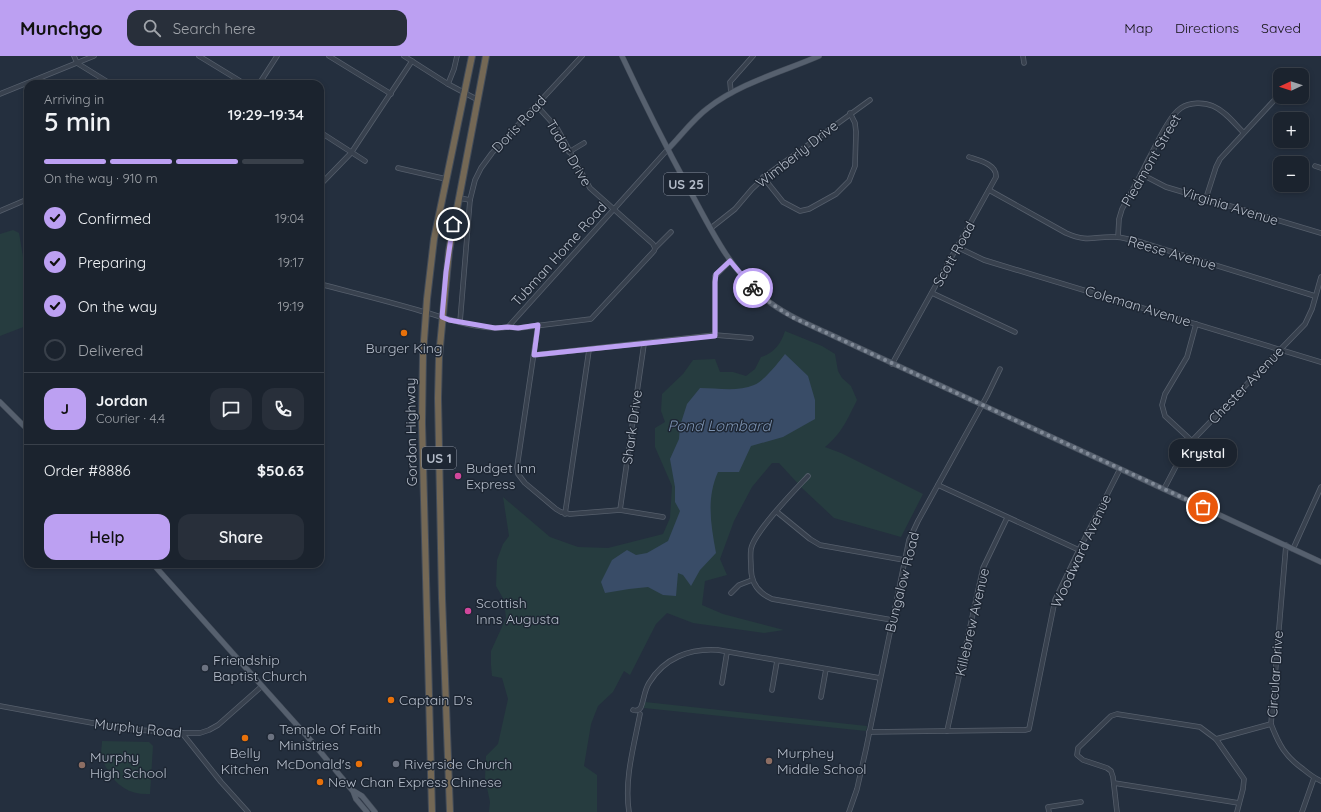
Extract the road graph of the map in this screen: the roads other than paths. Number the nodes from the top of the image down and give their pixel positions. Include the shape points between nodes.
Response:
1 (74, 56) edge
2 (94, 56) edge
3 (200, 56) edge
4 (276, 56) edge
5 (329, 56) edge
6 (404, 56) edge
7 (457, 56) edge
8 (472, 56) edge
9 (486, 56) edge
10 (582, 56) edge
11 (622, 56) edge
12 (753, 56) edge
13 (819, 56) edge
14 (1023, 56) edge
15 (412, 61) junction
16 (77, 63) junction
17 (1024, 63) dead end
18 (35, 80) edge
19 (105, 80) edge
20 (239, 80) edge
21 (261, 80) edge
22 (24, 84) edge
23 (448, 84) junction
24 (463, 92) junction
25 (731, 93) junction
26 (0, 94) edge
27 (391, 94) junction
28 (478, 100) junction
29 (870, 100) dead end
30 (1273, 101) edge
31 (537, 106) junction
32 (850, 113) junction
33 (1243, 132) junction
34 (324, 135) edge
35 (584, 143) dead end
36 (668, 149) junction
37 (569, 152) junction
38 (352, 153) junction
39 (969, 157) dead end
40 (365, 161) dead end
41 (1315, 166) dead end
42 (398, 168) dead end
43 (1321, 168) edge
44 (1141, 174) junction
45 (763, 177) junction
46 (446, 179) junction
47 (324, 181) edge
48 (989, 190) junction
49 (459, 198) junction
50 (1206, 198) junction
51 (470, 200) junction
52 (24, 201) edge
53 (614, 210) junction
54 (0, 211) edge
55 (711, 228) junction
56 (671, 232) dead end
57 (1321, 233) edge
58 (1118, 237) junction
59 (958, 247) junction
60 (655, 248) junction
61 (730, 261) junction
62 (1321, 277) edge
63 (324, 285) edge
64 (932, 293) junction
65 (1315, 296) junction
66 (426, 312) junction
67 (442, 317) junction
68 (460, 322) junction
69 (1196, 324) junction
70 (538, 325) junction
71 (508, 327) junction
72 (1015, 332) dead end
73 (715, 336) junction
74 (751, 338) dead end
75 (644, 344) junction
76 (589, 350) junction
77 (1280, 350) junction
78 (534, 355) junction
79 (1321, 362) edge
80 (892, 364) junction
81 (1000, 369) dead end
82 (0, 402) edge
83 (982, 405) junction
84 (24, 426) edge
85 (1192, 441) junction
86 (1120, 469) junction
87 (808, 476) dead end
88 (938, 485) junction
89 (1321, 487) edge
90 (1164, 489) junction
91 (620, 510) junction
92 (776, 512) junction
93 (565, 514) junction
94 (663, 517) dead end
95 (1008, 518) junction
96 (1286, 545) junction
97 (1293, 549) junction
98 (1079, 550) junction
99 (904, 560) junction
100 (1321, 562) edge
101 (157, 568) edge
102 (752, 580) junction
103 (732, 593) dead end
104 (892, 620) junction
105 (727, 652) junction
106 (777, 661) junction
107 (826, 669) junction
108 (880, 678) junction
109 (722, 683) dead end
110 (262, 686) junction
111 (772, 690) dead end
112 (821, 697) dead end
113 (0, 706) edge
114 (633, 710) dead end
115 (640, 714) dead end
116 (1271, 724) junction
117 (947, 731) junction
118 (869, 732) junction
119 (182, 733) junction
120 (1216, 740) junction
121 (1314, 778) junction
122 (1321, 781) edge
123 (1114, 783) junction
124 (352, 790) junction
125 (1082, 802) dead end
126 (1239, 803) junction
127 (1048, 810) edge
128 (248, 812) edge
129 (367, 812) edge
130 (375, 812) edge
131 (432, 812) edge
132 (450, 812) edge
133 (629, 812) edge
134 (850, 812) edge
135 (1117, 812) edge
136 (1237, 812) edge
137 (1302, 812) edge

1 - 16 street
2 - 16 street
3 - 20 street
4 - 21 street
5 - 27 street
6 - 15 street
7 - 23 street
8 - 24 highway, Gordon Highway / US 1
9 - 28 highway, Gordon Highway / US 1
10 - 31 street, Doris Road
11 - 36 main road, US 25
12 - 25 street via 730,82
13 - 25 main road, Tubman Home Road
14 - 17 street
15 - 23 street
15 - 27 street
16 - 18 street
16 - 19 street
22 - 26 street
23 - 24 street
24 - 28 street
24 - 46 highway, Gordon Highway / US 1
25 - 36 main road, Tubman Home Road via 704,111
27 - 38 street
28 - 49 highway, Gordon Highway / US 1
29 - 32 street, Wimberly Drive
30 - 33 street
31 - 37 street, Tudor Drive via 553,122
31 - 51 street, Doris Road via 486,161 475,180
32 - 45 street, Wimberly Drive
32 - 45 street via 856,132 855,166 849,181 836,194 809,209 800,211 783,202
33 - 44 street, Piedmont Street via 1222,111 1212,105 1198,103 1182,107 1172,118
33 - 50 street via 1218,162
34 - 38 street
35 - 37 street
36 - 53 street, Tubman Home Road
36 - 55 main road, US 25
37 - 53 street, Tudor Drive via 590,188
38 - 40 street
38 - 47 street
39 - 48 street, Scott Road via 996,171 996,177
41 - 43 street
42 - 46 street
44 - 50 street, Virginia Avenue via 1166,187
44 - 58 street, Piedmont Street via 1121,213
45 - 55 street, Wimberly Drive via 735,209
46 - 66 highway, Gordon Highway / US 1 via 432,251
48 - 58 street, Reese Avenue via 1078,238 1091,240
48 - 59 street, Scott Road
49 - 51 street
49 - 67 highway, Gordon Highway / US 1 via 449,251
50 - 57 street, Virginia Avenue
51 - 68 street, Doris Road
52 - 54 street
53 - 60 street, Tudor Drive
53 - 71 street, Tubman Home Road
55 - 61 main road, US 25
56 - 60 street
58 - 65 street, Reese Avenue
59 - 64 street, Scott Road
59 - 69 street, Coleman Avenue via 984,260
60 - 70 street via 591,319
61 - 73 street via 715,276
61 - 80 main road, US 25 via 753,288 790,316
62 - 65 street, Chester Avenue
63 - 66 street
64 - 72 street
64 - 80 street, Scott Road
65 - 77 street, Chester Avenue via 1305,324
66 - 67 street
66 - 131 highway, Gordon Highway / US 1 via 422,402
67 - 68 street
67 - 132 highway, Gordon Highway / US 1 via 438,405
68 - 71 street via 495,328
69 - 77 street, Coleman Avenue
69 - 85 street via 1187,357 1165,394 1162,405 1165,416
70 - 71 street
70 - 78 street
73 - 74 street
73 - 75 street
75 - 76 street
75 - 91 street, Shark Drive
76 - 78 street
76 - 93 street
77 - 79 street, Coleman Avenue
77 - 85 street, Chester Avenue
78 - 93 street via 517,467 519,477
80 - 83 main road, US 25
81 - 83 street, Bungalow Road
82 - 84 main road
83 - 86 main road, US 25
83 - 88 street, Bungalow Road
85 - 90 street, Chester Avenue via 1181,455
86 - 90 main road, US 25
86 - 98 street, Woodward Avenue
87 - 92 street
88 - 95 street
88 - 99 street, Bungalow Road via 912,532
89 - 97 street
90 - 96 main road, US 25
91 - 93 street
91 - 94 street
92 - 99 street via 820,545
92 - 102 street via 752,546
95 - 98 street
95 - 117 street, Killebrew Avenue via 983,568
96 - 97 main road, US 25
96 - 116 street, Circular Drive
97 - 100 main road, US 25
98 - 117 street, Woodward Avenue via 1055,600 1028,729
99 - 104 street, Bungalow Road
101 - 110 main road
102 - 103 street via 739,585
102 - 104 street via 760,591 772,599
104 - 108 street, Bungalow Road
105 - 106 street
105 - 109 street
105 - 114 street via 697,650 671,660 648,684 640,708
106 - 107 street
106 - 111 street
107 - 108 street
107 - 112 street
108 - 118 street, Bungalow Road
110 - 119 street, Murphy Road via 218,725 200,733
110 - 124 main road
113 - 119 street, Murphy Road via 124,729
115 - 133 street via 629,774
116 - 120 street
116 - 121 street, Circular Drive via 1283,751
117 - 118 street
118 - 134 street, Bungalow Road
119 - 128 street
120 - 123 street via 1200,727 1117,714 1111,716 1078,748 1077,755 1083,760 1112,771
120 - 126 street via 1244,779
121 - 122 street, Circular Drive
121 - 137 street
123 - 126 street
123 - 135 street
124 - 129 main road
124 - 130 main road via 362,796
125 - 127 street
126 - 136 street

